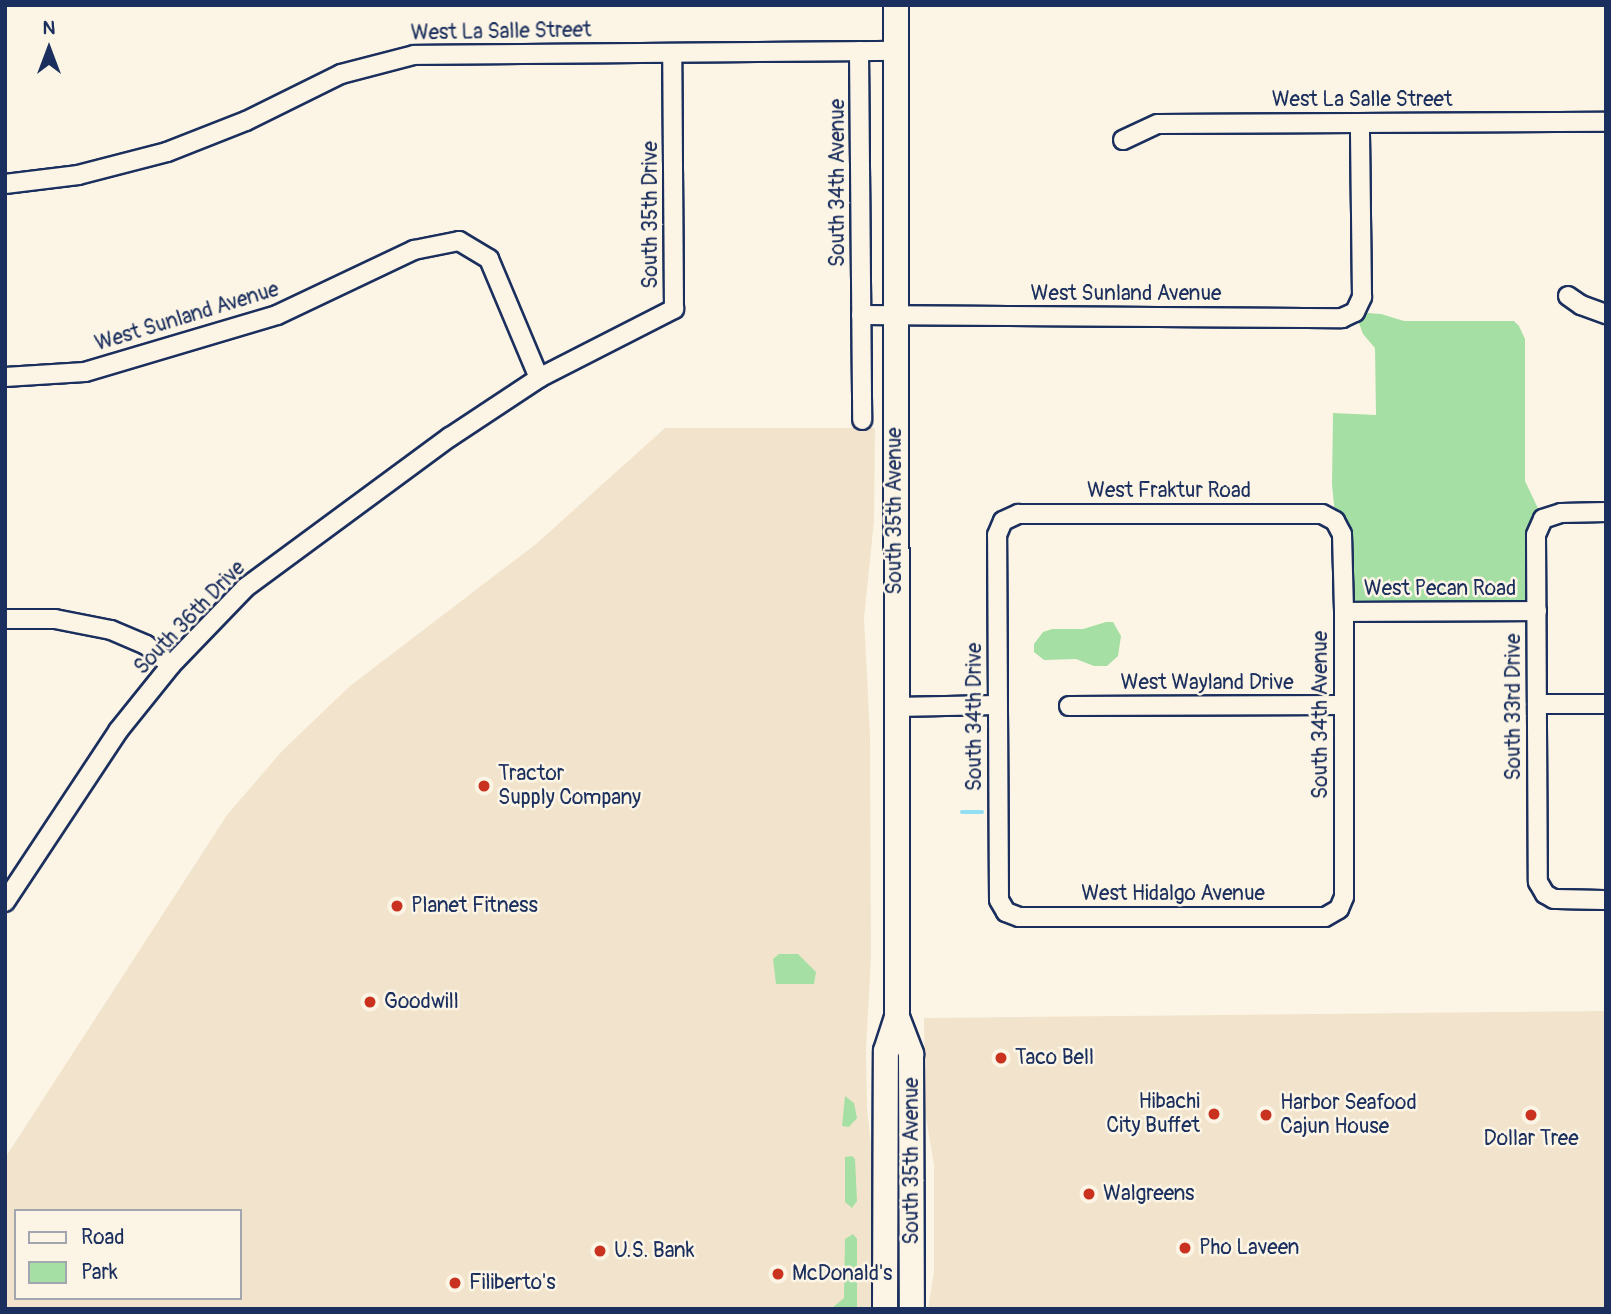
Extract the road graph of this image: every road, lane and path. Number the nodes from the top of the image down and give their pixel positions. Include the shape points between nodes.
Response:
1 (896, 5) edge
2 (859, 51) junction
3 (895, 51) junction
4 (672, 53) junction
5 (1606, 122) edge
6 (1360, 123) junction
7 (1123, 140) dead end
8 (5, 184) edge
9 (1569, 296) dead end
10 (1606, 314) edge
11 (861, 315) junction
12 (895, 316) junction
13 (5, 377) edge
14 (539, 377) junction
15 (862, 420) dead end
16 (1606, 512) edge
17 (1003, 521) joint
18 (1335, 521) joint
19 (1536, 611) junction
20 (1344, 612) junction
21 (5, 619) edge
22 (171, 665) junction
23 (1537, 704) junction
24 (1606, 704) edge
25 (998, 705) junction
26 (1344, 705) junction
27 (1069, 706) dead end
28 (894, 707) junction
29 (1606, 900) edge
30 (5, 902) edge
31 (1339, 909) joint
32 (1006, 912) joint
33 (897, 1017) junction
34 (885, 1309) edge
35 (912, 1309) edge

1 - 3 main road, South 35th Avenue
2 - 3 street, West La Salle Street
2 - 4 street, West La Salle Street
2 - 11 street, South 34th Avenue
3 - 12 main road, South 35th Avenue
4 - 8 street, West La Salle Street via 453,52 402,57 341,74 246,121 167,152 78,175
4 - 14 street, South 35th Drive via 674,309
5 - 6 street, West La Salle Street
6 - 7 street, West La Salle Street via 1158,124
6 - 12 street, West Sunland Avenue via 1362,297 1355,312 1342,318
9 - 10 street
11 - 12 street
11 - 15 street, South 34th Avenue
12 - 28 main road, South 35th Avenue
13 - 14 street, West Sunland Avenue via 85,372 277,315 414,250 459,242 489,259
14 - 22 street, South 36th Drive via 245,588
16 - 19 street, South 33rd Drive via 1562,513 1543,519 1536,535
17 - 18 street, West Fraktur Road via 1018,514 1322,514
17 - 25 street, South 34th Drive via 998,535
18 - 20 street, South 34th Avenue via 1342,534
19 - 20 street, West Pecan Road
19 - 23 street, South 33rd Drive
20 - 26 street, South 34th Avenue
21 - 22 street via 55,619 111,629 146,645
22 - 30 street, South 36th Drive via 118,731
23 - 24 street
23 - 29 street, South 33rd Drive via 1538,881 1545,894 1565,901
25 - 28 street
25 - 32 street, South 34th Drive via 999,900
26 - 27 street, West Wayland Drive
26 - 31 street, South 34th Avenue via 1343,897
28 - 33 main road, South 35th Avenue
31 - 32 street, West Hidalgo Avenue via 1325,917 1019,916
33 - 34 main road, South 35th Avenue via 886,1051
33 - 35 main road, South 35th Avenue via 911,1054

